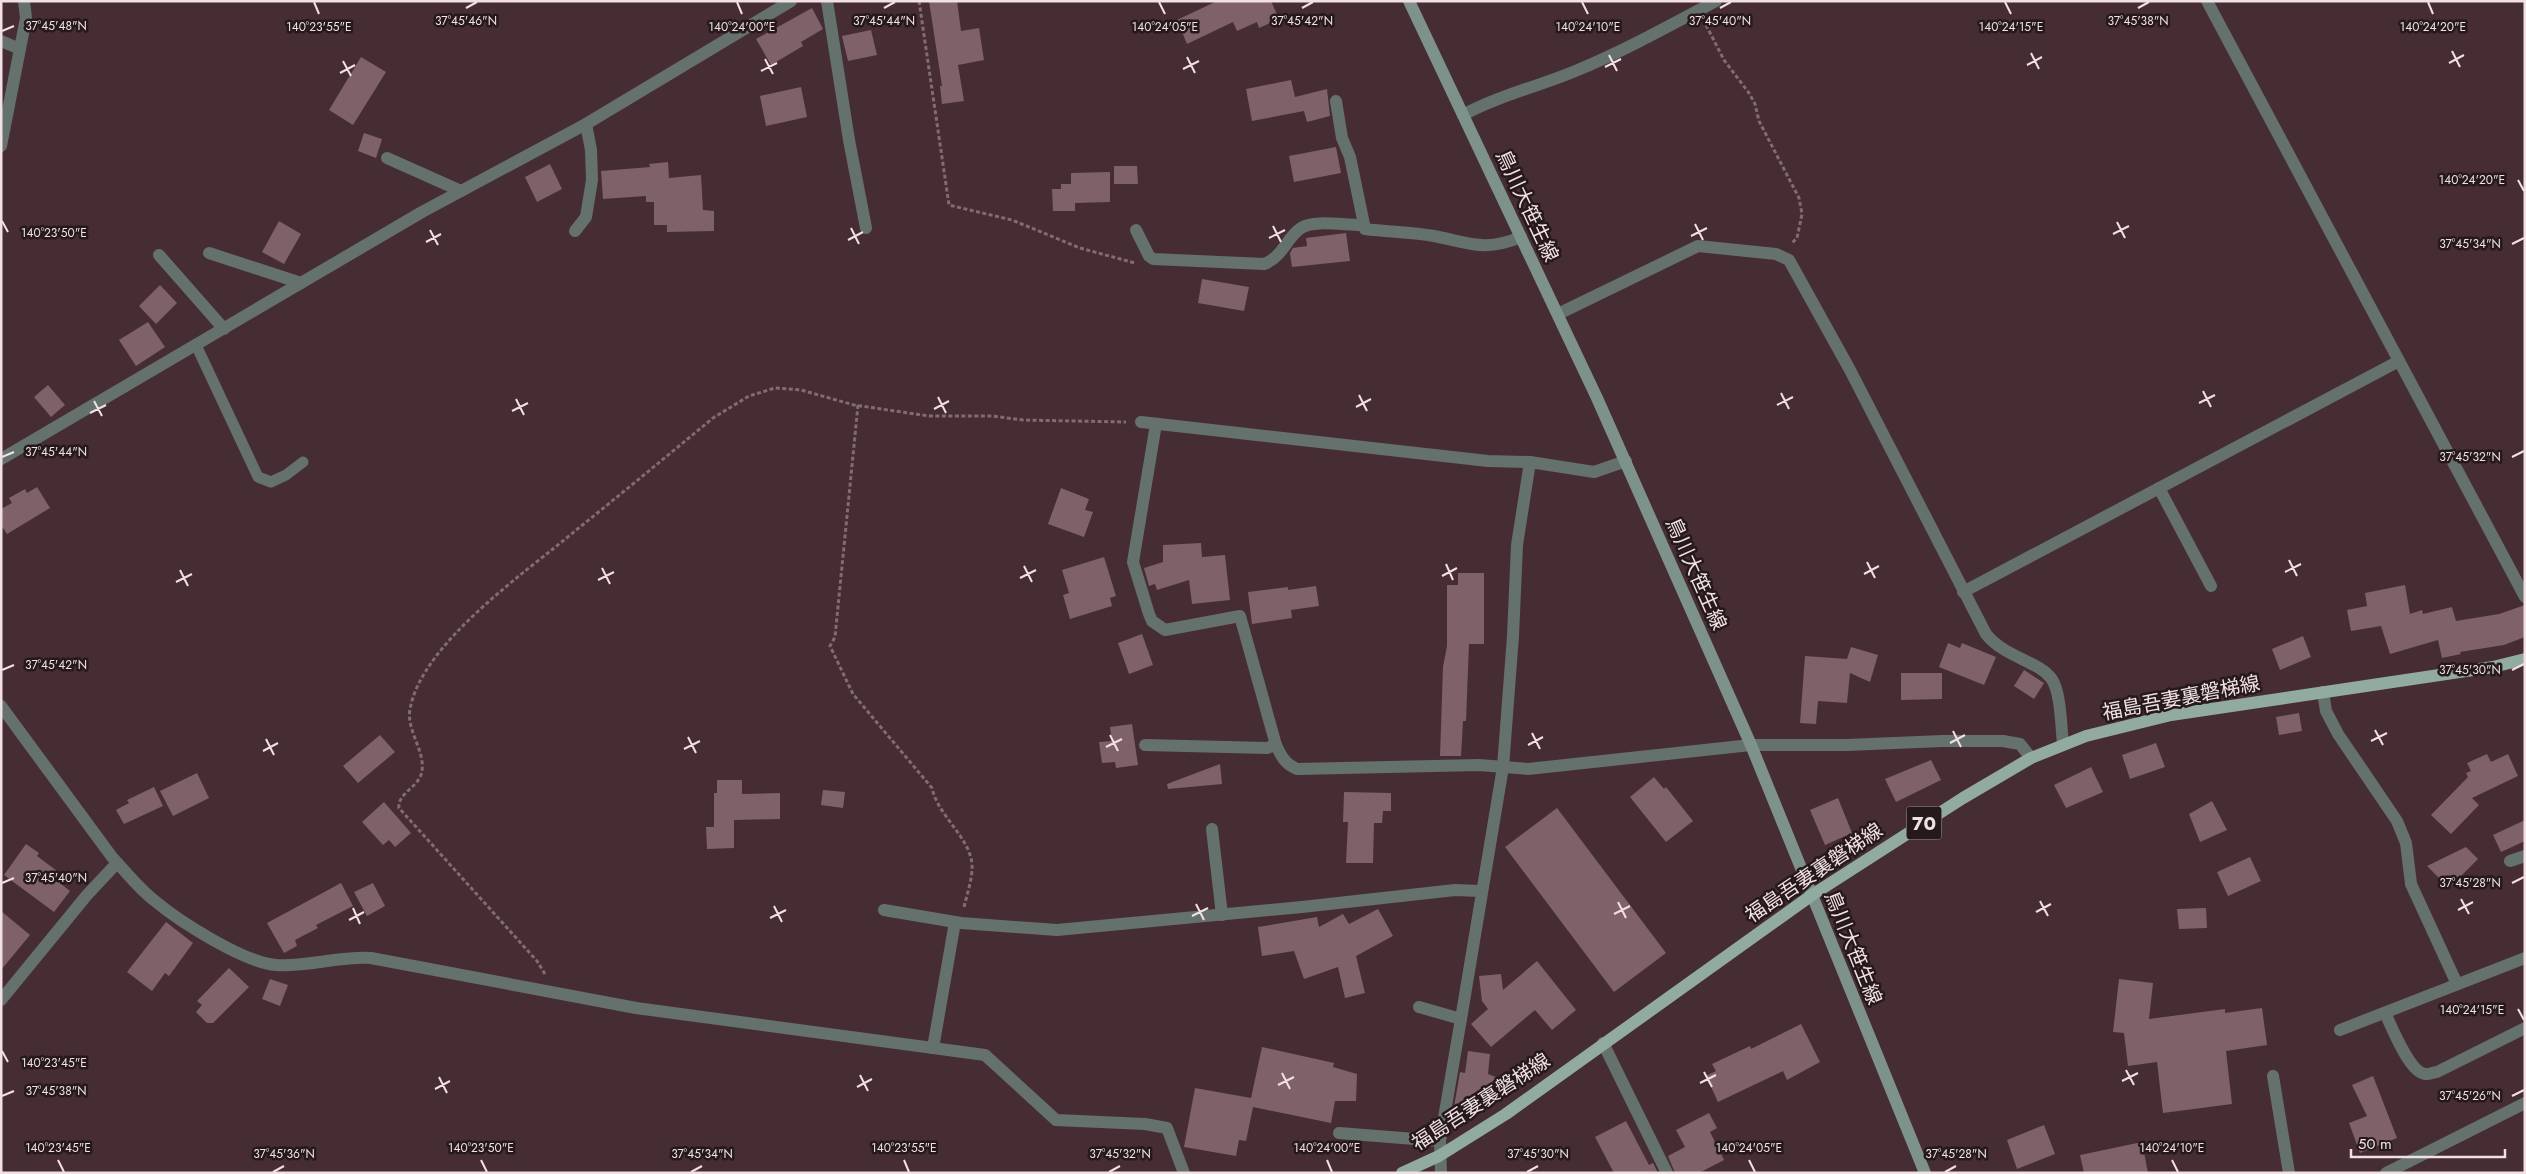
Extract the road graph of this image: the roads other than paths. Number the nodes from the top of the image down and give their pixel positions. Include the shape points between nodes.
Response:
1 (24, 1) edge
2 (791, 1) edge
3 (828, 1) edge
4 (1410, 1) edge
5 (1716, 1) edge
6 (2208, 1) edge
7 (1, 41) edge
8 (20, 49) junction
9 (1336, 101) dead end
10 (1463, 114) junction
11 (586, 124) junction
12 (1, 146) edge
13 (387, 158) dead end
14 (460, 192) junction
15 (1364, 225) junction
16 (866, 228) dead end
17 (1136, 230) dead end
18 (575, 231) dead end
19 (1521, 237) junction
20 (210, 253) dead end
21 (159, 255) dead end
22 (301, 283) junction
23 (1558, 314) junction
24 (224, 329) junction
25 (196, 345) junction
26 (2399, 361) junction
27 (1141, 422) road end
28 (1156, 424) junction
29 (1, 459) edge
30 (1626, 461) junction
31 (303, 462) dead end
32 (1530, 462) junction
33 (2159, 488) junction
34 (2211, 586) dead end
35 (1963, 592) junction
36 (2525, 597) edge
37 (2525, 658) edge
38 (2323, 692) junction
39 (1, 706) edge
40 (2063, 744) junction
41 (1145, 745) dead end
42 (1751, 745) junction
43 (1276, 746) junction
44 (2031, 758) junction
45 (1503, 767) junction
46 (1212, 829) dead end
47 (2525, 856) edge
48 (2510, 861) dead end
49 (117, 863) junction
50 (1480, 891) junction
51 (1812, 895) junction
52 (884, 910) dead end
53 (1222, 915) junction
54 (958, 923) junction
55 (2525, 958) edge
56 (2458, 984) junction
57 (1, 1000) edge
58 (1419, 1007) dead end
59 (2384, 1013) junction
60 (1461, 1018) junction
61 (2525, 1028) edge
62 (2340, 1030) dead end
63 (1603, 1043) junction
64 (933, 1048) junction
65 (2273, 1076) dead end
66 (2525, 1104) edge
67 (1339, 1133) dead end
68 (1440, 1141) junction
69 (1439, 1156) junction
70 (1184, 1173) edge
71 (1402, 1173) edge
72 (1442, 1173) edge
73 (1667, 1173) edge
74 (1925, 1173) edge
75 (2289, 1173) edge
76 (2386, 1173) edge

1 - 8 street via 26,18
2 - 11 street
3 - 16 street
4 - 10 street, 鳥川大笹生線
5 - 10 street via 1611,55
6 - 26 street
7 - 8 street
8 - 12 street
9 - 15 street
10 - 19 street, 鳥川大笹生線
11 - 14 street
11 - 18 street via 592,180 586,217
13 - 14 street
14 - 22 street
15 - 17 street via 1305,226 1279,256 1264,264 1153,260
15 - 19 street via 1365,228 1491,246
19 - 23 street, 鳥川大笹生線
20 - 22 street
21 - 24 street
22 - 24 street
23 - 30 street, 鳥川大笹生線
23 - 35 street via 1698,246 1782,256 1789,260 1850,370
24 - 25 street
25 - 29 street
25 - 31 lane via 258,477 271,482
26 - 33 street
26 - 36 street
27 - 28 street
28 - 32 street via 1488,461
28 - 43 street via 1133,562 1149,614 1152,621 1165,630 1240,616
30 - 32 street via 1594,472
30 - 42 street, 鳥川大笹生線
32 - 45 street via 1517,545
33 - 34 street
33 - 35 street
35 - 40 street via 1992,642 2051,678 2057,693
37 - 38 main road, 福島吾妻裏磐梯線 / 70 via 2493,667
38 - 40 main road, 福島吾妻裏磐梯線 / 70 via 2171,715
38 - 56 street via 2326,711 2338,734 2397,822 2406,843 2411,884
39 - 49 street
40 - 44 main road, 福島吾妻裏磐梯線 / 70
41 - 43 street
42 - 44 street via 2003,742 2020,744
42 - 45 street via 1528,769
42 - 51 street, 鳥川大笹生線
43 - 45 street via 1289,766 1297,769 1479,764
44 - 51 main road, 福島吾妻裏磐梯線 / 70
45 - 50 street
46 - 53 street
47 - 48 street
49 - 57 street via 86,895
49 - 64 street via 155,901 256,961 290,965 371,958 636,1008
50 - 53 street via 1455,890
50 - 60 street
51 - 63 main road, 福島吾妻裏磐梯線 / 70
51 - 74 street, 鳥川大笹生線
52 - 54 street
53 - 54 street via 1057,930
54 - 64 street
55 - 56 street
56 - 59 street
58 - 60 street
59 - 61 street via 2410,1062 2416,1070 2426,1074 2437,1072
59 - 62 street
60 - 68 street
63 - 69 main road, 福島吾妻裏磐梯線 / 70 via 1506,1114
63 - 73 street
64 - 70 street via 985,1056 1056,1120 1167,1128
65 - 75 street
66 - 76 street
67 - 68 street
68 - 69 street
69 - 71 main road, 福島吾妻裏磐梯線 / 70
69 - 72 street

